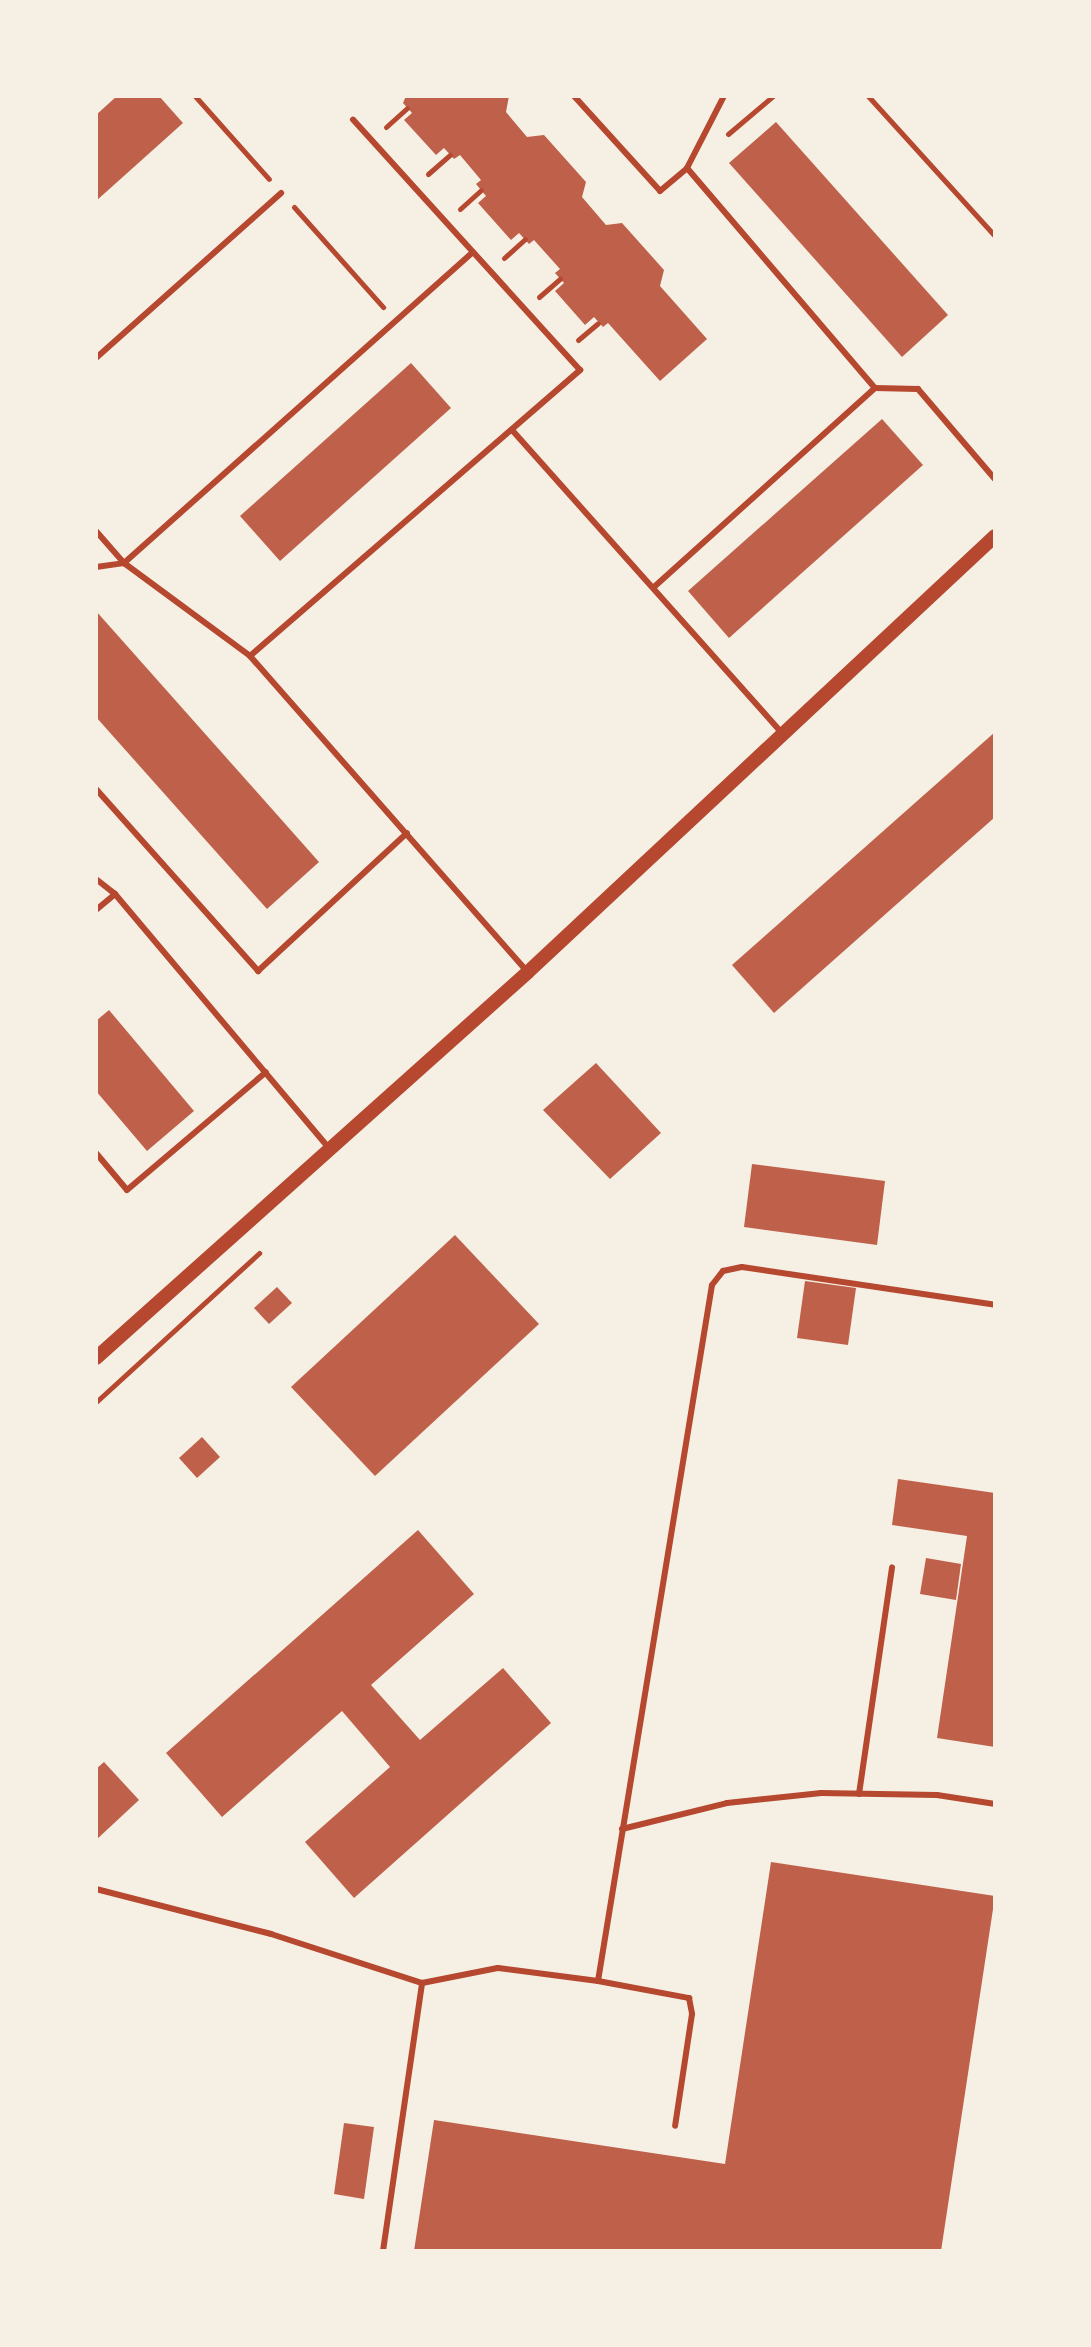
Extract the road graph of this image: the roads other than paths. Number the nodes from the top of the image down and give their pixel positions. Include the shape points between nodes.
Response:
1 (574, 96) edge
2 (724, 96) edge
3 (353, 120) dead end
4 (687, 168) junction
5 (281, 193) dead end
6 (473, 252) junction
7 (96, 358) edge
8 (875, 388) junction
9 (512, 430) junction
10 (995, 479) edge
11 (96, 531) edge
12 (995, 536) edge
13 (124, 563) junction
14 (96, 567) edge
15 (654, 587) junction
16 (250, 656) junction
17 (781, 732) junction
18 (96, 789) edge
19 (407, 833) junction
20 (96, 879) edge
21 (115, 894) junction
22 (96, 910) edge
23 (528, 972) junction
24 (266, 1072) junction
25 (330, 1149) junction
26 (96, 1153) edge
27 (995, 1305) edge
28 (96, 1358) edge
29 (892, 1567) dead end
30 (859, 1794) junction
31 (995, 1804) edge
32 (622, 1829) junction
33 (96, 1889) edge
34 (598, 1981) junction
35 (422, 1983) junction
36 (675, 2126) dead end
37 (383, 2251) edge

1 - 4 lane via 660,191
2 - 4 lane
3 - 6 lane
4 - 8 lane
5 - 7 lane
6 - 9 lane via 580,370
6 - 13 lane
8 - 10 lane via 918,389
8 - 15 lane
9 - 15 lane
9 - 16 lane
11 - 13 lane
12 - 17 street
13 - 14 lane
13 - 16 lane
15 - 17 lane
16 - 19 lane
17 - 23 street
18 - 19 lane via 258,971
19 - 23 lane
20 - 21 lane
21 - 22 lane
21 - 24 lane
23 - 25 street
24 - 25 lane
24 - 26 lane via 127,1190
25 - 28 street
27 - 32 lane via 742,1267 723,1271 712,1285
29 - 30 lane
30 - 31 lane via 937,1795
30 - 32 lane via 727,1803
32 - 34 lane
33 - 35 lane via 271,1934
34 - 35 lane via 498,1968
34 - 36 lane via 689,1998 692,2014
35 - 37 lane

